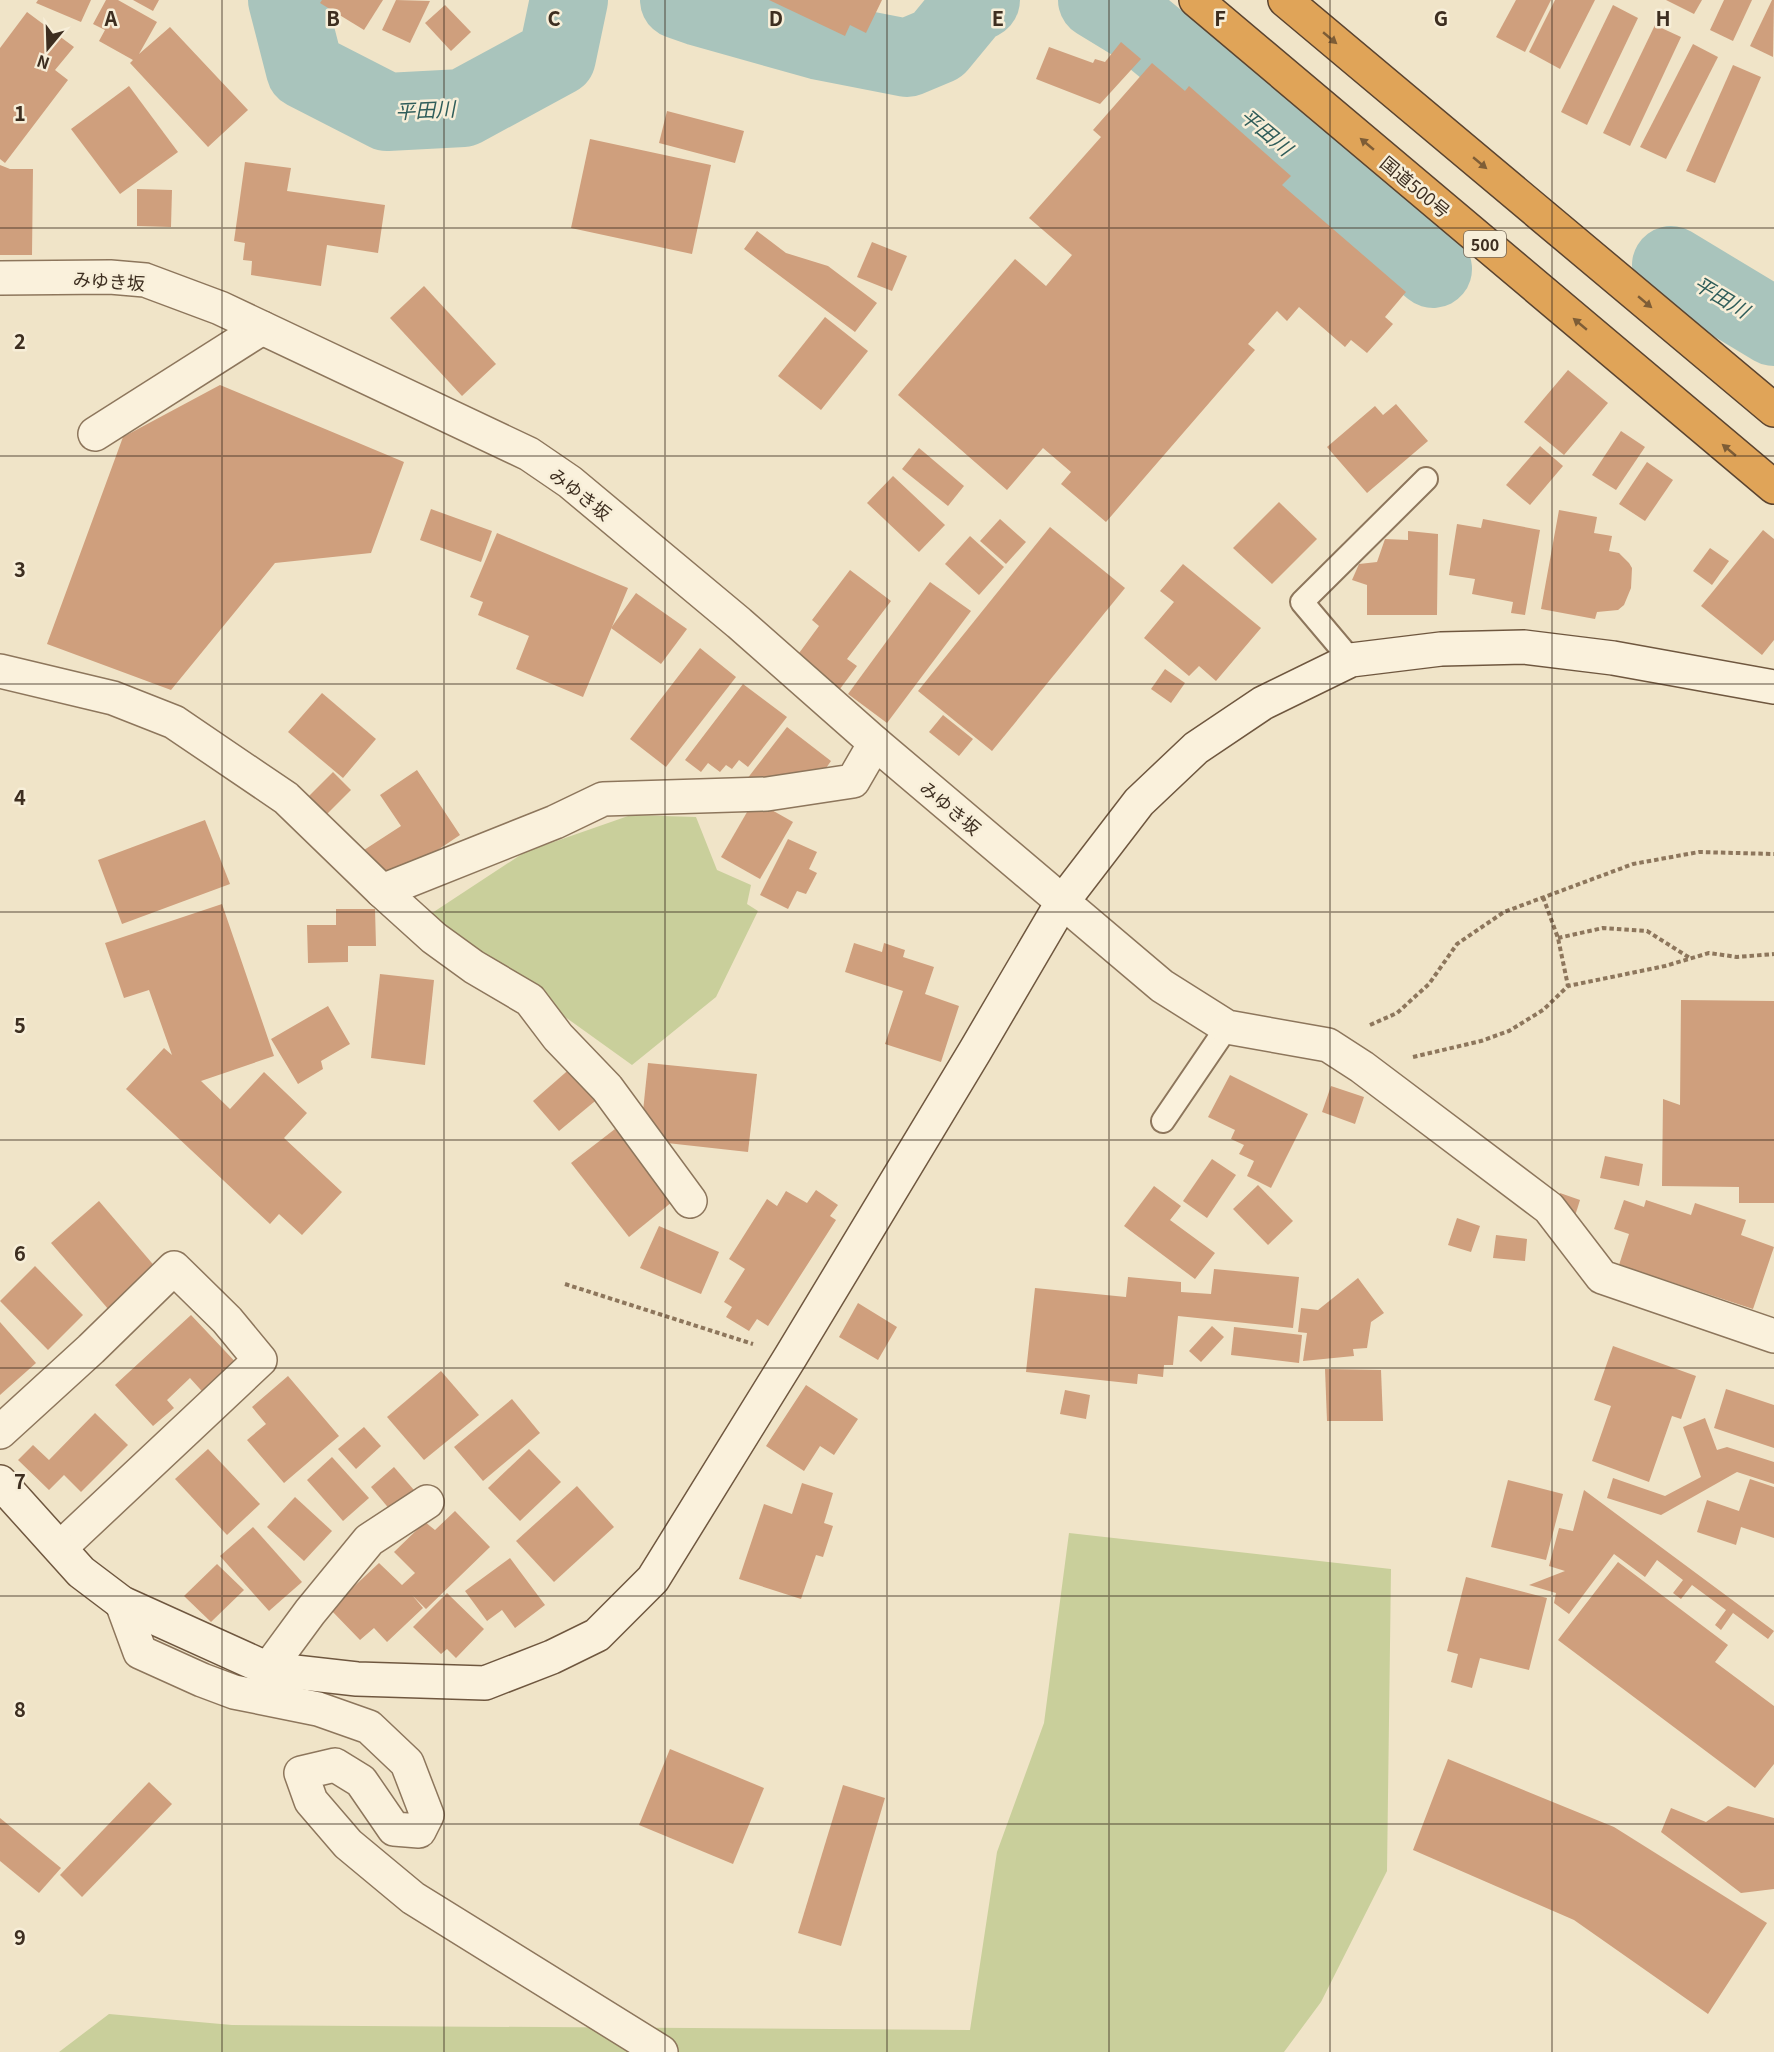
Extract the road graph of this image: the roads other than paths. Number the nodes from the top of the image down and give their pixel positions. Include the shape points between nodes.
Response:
1 (1196, 0) edge
2 (1285, 0) edge
3 (0, 278) edge
4 (262, 328) junction
5 (1774, 410) edge
6 (95, 434) dead end
7 (1426, 479) dead end
8 (1774, 487) edge
9 (1351, 660) junction
10 (0, 670) edge
11 (1774, 687) edge
12 (875, 743) junction
13 (382, 891) junction
14 (1063, 901) junction
15 (1227, 1027) junction
16 (1163, 1121) dead end
17 (690, 1201) dead end
18 (1774, 1336) edge
19 (0, 1432) edge
20 (0, 1482) edge
21 (427, 1502) dead end
22 (60, 1548) junction
23 (122, 1603) junction
24 (268, 1669) junction
25 (661, 2052) edge

8 -> 1 highway, 国道500号 / 500
2 -> 5 highway
3 - 4 street, みゆき坂 via 145,280
4 - 6 street
4 - 12 street, みゆき坂 via 477,428 570,482
7 - 9 lane via 1302,603
9 - 11 street via 1441,649 1524,647 1613,658
9 - 14 street via 1263,703 1196,748 1139,802
10 - 13 street via 113,698 174,722 286,798
12 - 13 street via 853,782 767,794 603,799
12 - 14 street, みゆき坂
13 - 17 street via 434,938 530,1000 558,1037 607,1088
14 - 15 street, みゆき坂 via 1162,986
14 - 24 street via 653,1579 597,1635 485,1683 357,1679
15 - 16 lane
15 - 18 street via 1328,1045 1549,1208 1602,1277
19 - 22 street via 174,1268 227,1320 260,1360
20 - 22 street
21 - 24 street via 369,1540
22 - 23 street via 81,1572
23 - 24 street
23 - 25 street via 140,1652 234,1692 318,1709 369,1727 407,1763 427,1815 418,1831 394,1829 361,1781 335,1765 301,1773 311,1801 348,1844 413,1898

